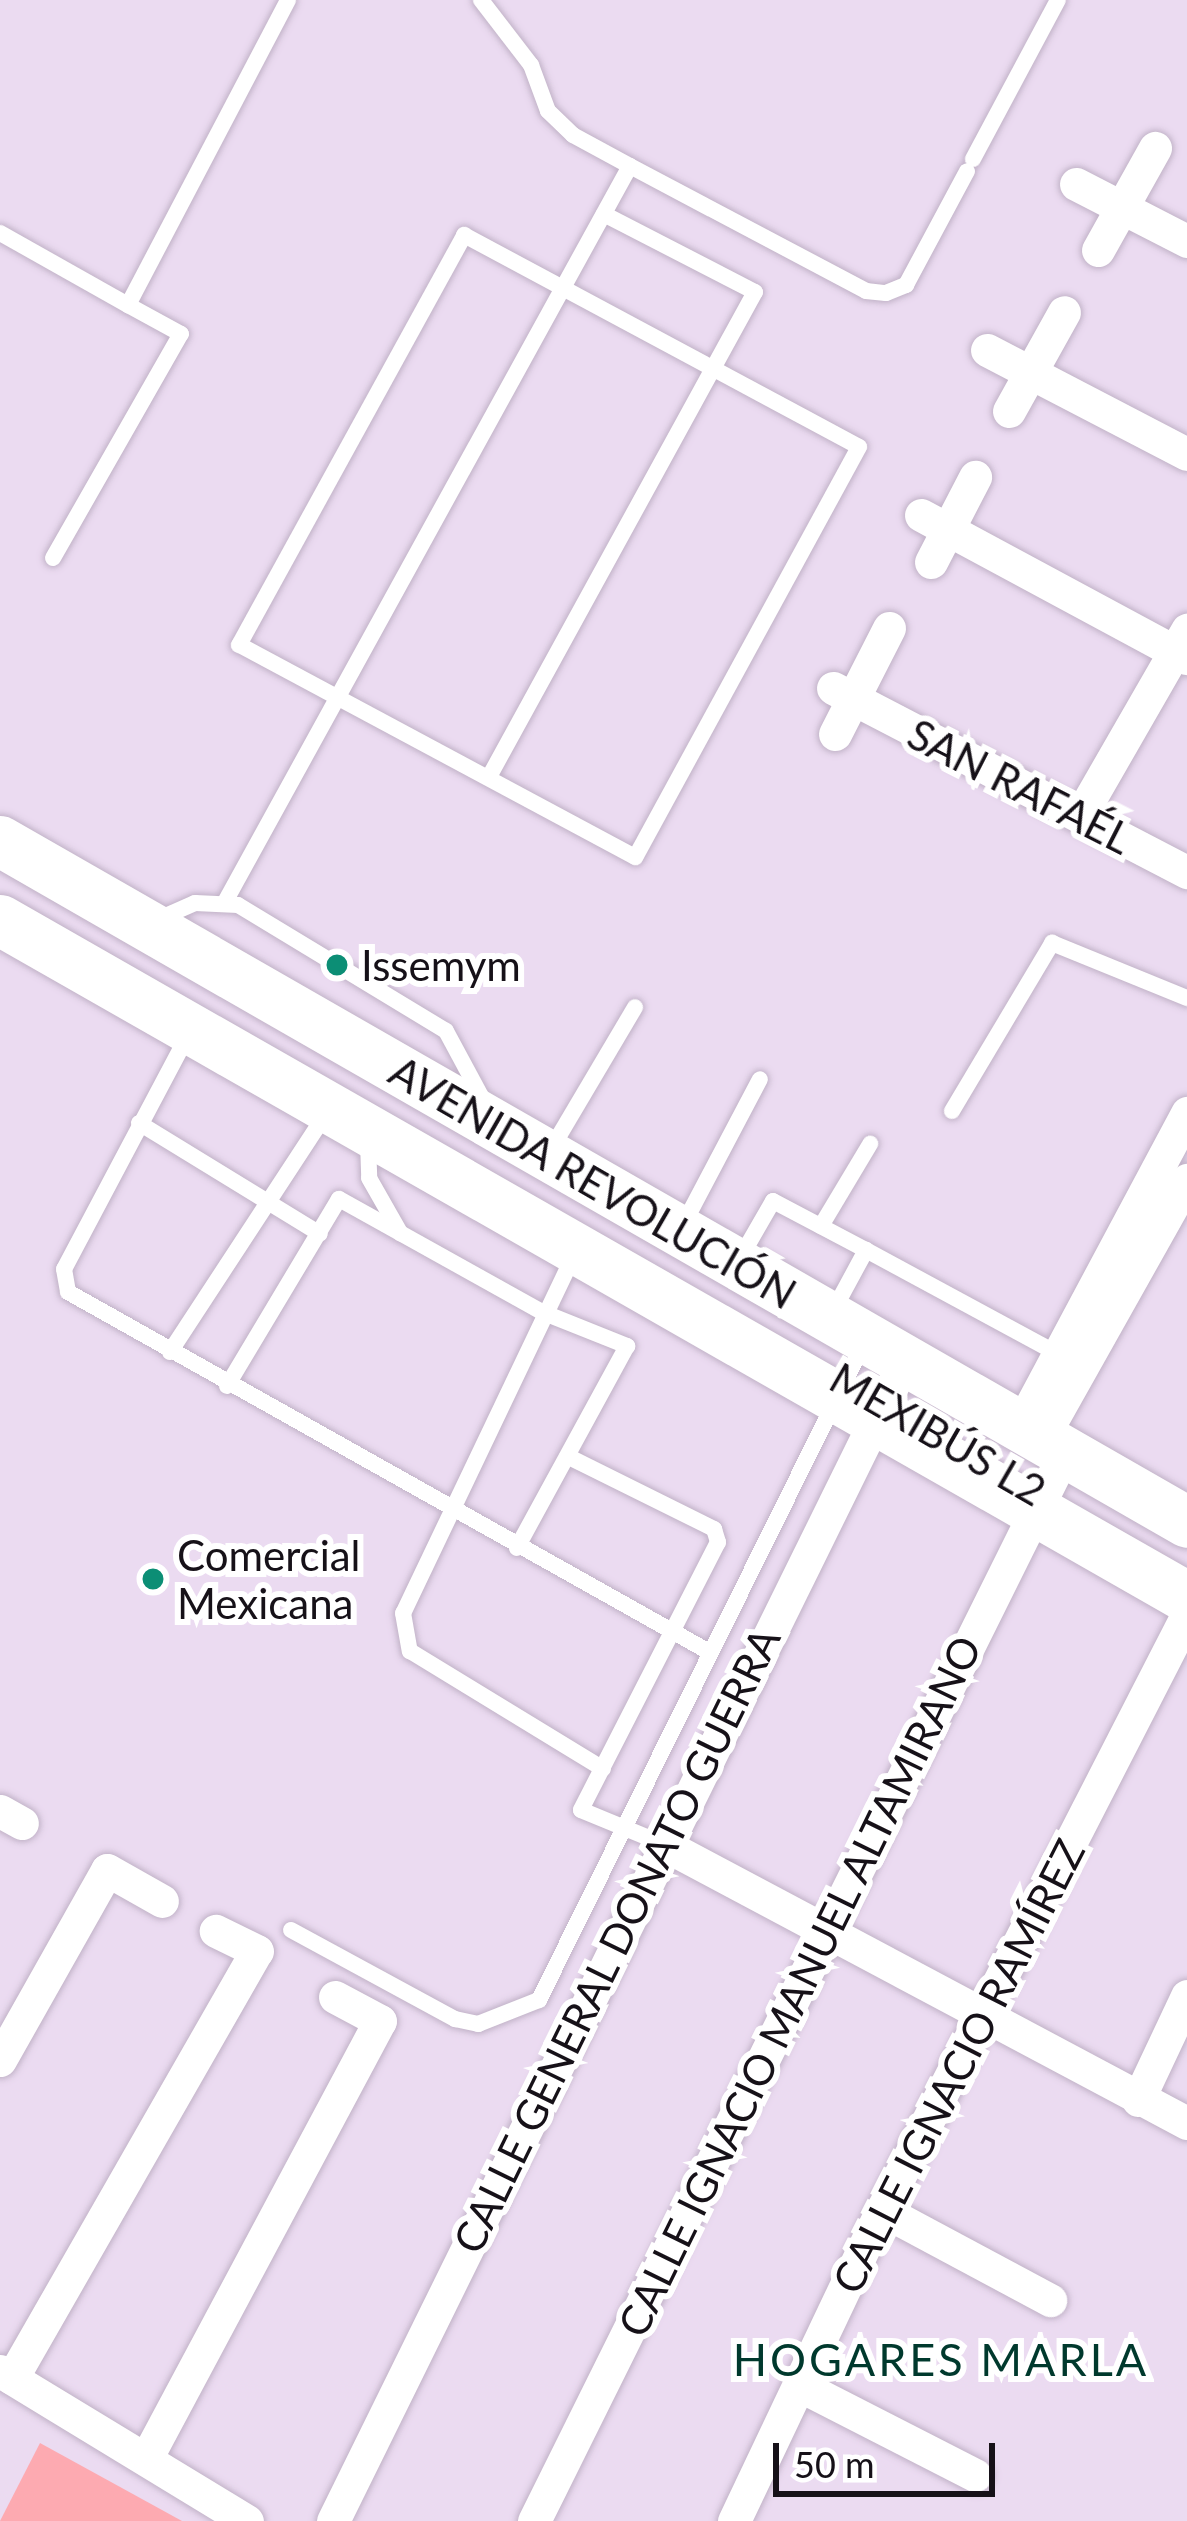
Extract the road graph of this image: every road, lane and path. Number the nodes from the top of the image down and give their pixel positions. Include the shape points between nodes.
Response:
1 (288, 0) edge
2 (482, 0) edge
3 (1058, 0) edge
4 (1155, 148) dead end
5 (631, 166) junction
6 (1076, 184) dead end
7 (1122, 209) junction
8 (604, 214) junction
9 (0, 233) edge
10 (1187, 242) edge
11 (1098, 250) dead end
12 (562, 287) junction
13 (128, 305) junction
14 (1064, 312) dead end
15 (987, 350) dead end
16 (715, 369) junction
17 (1032, 373) junction
18 (1009, 411) dead end
19 (1187, 454) edge
20 (975, 477) dead end
21 (934, 523) junction
22 (53, 558) dead end
23 (931, 562) dead end
24 (889, 628) dead end
25 (1183, 646) edge
26 (339, 694) junction
27 (843, 694) junction
28 (835, 734) dead end
29 (489, 777) junction
30 (1080, 816) junction
31 (0, 841) edge
32 (1187, 872) edge
33 (0, 901) edge
34 (226, 902) junction
35 (0, 920) edge
36 (144, 936) junction
37 (1187, 998) edge
38 (635, 1007) dead end
39 (191, 1029) junction
40 (760, 1079) dead end
41 (952, 1111) dead end
42 (1187, 1113) edge
43 (349, 1119) junction
44 (140, 1123) junction
45 (494, 1124) junction
46 (870, 1144) dead end
47 (552, 1156) junction
48 (1187, 1180) edge
49 (268, 1202) junction
50 (821, 1226) junction
51 (680, 1232) junction
52 (320, 1234) junction
53 (402, 1235) junction
54 (577, 1249) junction
55 (866, 1250) junction
56 (736, 1264) junction
57 (542, 1312) junction
58 (170, 1352) junction
59 (1060, 1356) junction
60 (866, 1373) junction
61 (227, 1386) junction
62 (571, 1457) junction
63 (1044, 1464) junction
64 (448, 1511) junction
65 (1187, 1522) edge
66 (1187, 1538) edge
67 (517, 1548) junction
68 (1187, 1577) edge
69 (1187, 1598) edge
70 (1187, 1615) edge
71 (669, 1629) junction
72 (711, 1653) junction
73 (604, 1769) junction
74 (620, 1829) junction
75 (661, 1843) junction
76 (162, 1901) dead end
77 (291, 1930) dead end
78 (829, 1930) junction
79 (216, 1931) dead end
80 (1187, 1996) edge
81 (335, 1997) dead end
82 (981, 2018) junction
83 (0, 2060) edge
84 (1138, 2100) junction
85 (1187, 2123) edge
86 (882, 2210) junction
87 (1050, 2300) dead end
88 (6, 2374) edge
89 (799, 2386) junction
90 (148, 2455) junction
91 (974, 2475) dead end
92 (247, 2521) edge
93 (333, 2521) edge
94 (534, 2521) edge
95 (734, 2521) edge

1 - 13 lane
2 - 5 lane via 531,65 548,111 573,135
3 - 5 lane via 906,285 886,293 866,291
4 - 7 street
5 - 8 lane
6 - 7 street
7 - 10 street
7 - 11 street
8 - 12 lane
8 - 16 lane via 755,292
9 - 13 lane
12 - 16 lane
12 - 26 lane
12 - 26 lane via 464,235 238,644
13 - 22 lane via 181,334
14 - 17 street
15 - 17 street
16 - 29 lane
16 - 29 lane via 859,447 635,857
17 - 18 street
17 - 19 street
20 - 21 street
21 - 23 street
21 - 25 street
24 - 27 street
25 - 30 street
26 - 29 lane
26 - 34 lane
27 - 28 street
27 - 30 street, SAN RAFAÉL
30 - 32 street, SAN RAFAÉL
31 - 36 main road, AVENIDA REVOLUCIÓN
33 - 60 lane, MEXIBÚS L2
34 - 36 lane via 195,903
34 - 45 lane via 446,1031 467,1058
35 - 39 main road, AVENIDA REVOLUCIÓN
36 - 45 main road, AVENIDA REVOLUCIÓN
36 - 60 lane, MEXIBÚS L2
37 - 41 lane via 1052,943
38 - 47 lane
39 - 43 main road, AVENIDA REVOLUCIÓN
39 - 44 lane
40 - 51 lane
42 - 59 street
43 - 49 lane
43 - 53 lane via 369,1178
43 - 54 main road, AVENIDA REVOLUCIÓN
44 - 49 lane
44 - 58 lane via 64,1269 68,1292
45 - 47 main road, AVENIDA REVOLUCIÓN
46 - 50 lane
47 - 51 main road, AVENIDA REVOLUCIÓN
48 - 63 street
49 - 52 lane
49 - 58 lane
50 - 55 lane
50 - 56 lane via 773,1201
51 - 56 main road, AVENIDA REVOLUCIÓN
52 - 53 lane via 339,1198
52 - 61 lane
53 - 57 lane
54 - 57 lane
54 - 60 main road, AVENIDA REVOLUCIÓN
55 - 59 lane
55 - 60 lane
56 - 60 main road, AVENIDA REVOLUCIÓN
57 - 62 lane via 627,1346
57 - 64 lane
58 - 61 lane
59 - 63 street
60 - 63 main road, AVENIDA REVOLUCIÓN
60 - 63 main road, AVENIDA REVOLUCIÓN
60 - 72 lane
60 - 75 street, CALLE GENERAL DONATO GUERRA
61 - 64 lane
62 - 67 lane
62 - 71 lane via 714,1529 718,1541
63 - 65 main road, AVENIDA REVOLUCIÓN
63 - 66 lane, MEXIBÚS L2
63 - 68 lane, MEXIBÚS L2
63 - 69 main road, AVENIDA REVOLUCIÓN
63 - 78 street, CALLE IGNACIO MANUEL ALTAMIRANO
64 - 67 lane
64 - 73 lane via 403,1613 410,1651
67 - 71 lane
70 - 82 street, CALLE IGNACIO RAMÍREZ
71 - 72 lane
71 - 73 lane
72 - 74 lane
73 - 74 lane via 581,1810
74 - 75 lane
74 - 77 lane via 539,2000 510,2016 455,2020
75 - 78 street
75 - 93 street, CALLE GENERAL DONATO GUERRA
76 - 83 street via 107,1870
78 - 82 street
78 - 94 street, CALLE IGNACIO MANUEL ALTAMIRANO
79 - 88 street via 257,1951
80 - 84 street
81 - 90 street via 380,2021
82 - 84 street
82 - 86 street, CALLE IGNACIO RAMÍREZ
84 - 85 street
86 - 87 street
86 - 89 street, CALLE IGNACIO RAMÍREZ
88 - 90 street
89 - 91 street
89 - 95 street, CALLE IGNACIO RAMÍREZ
90 - 92 street

